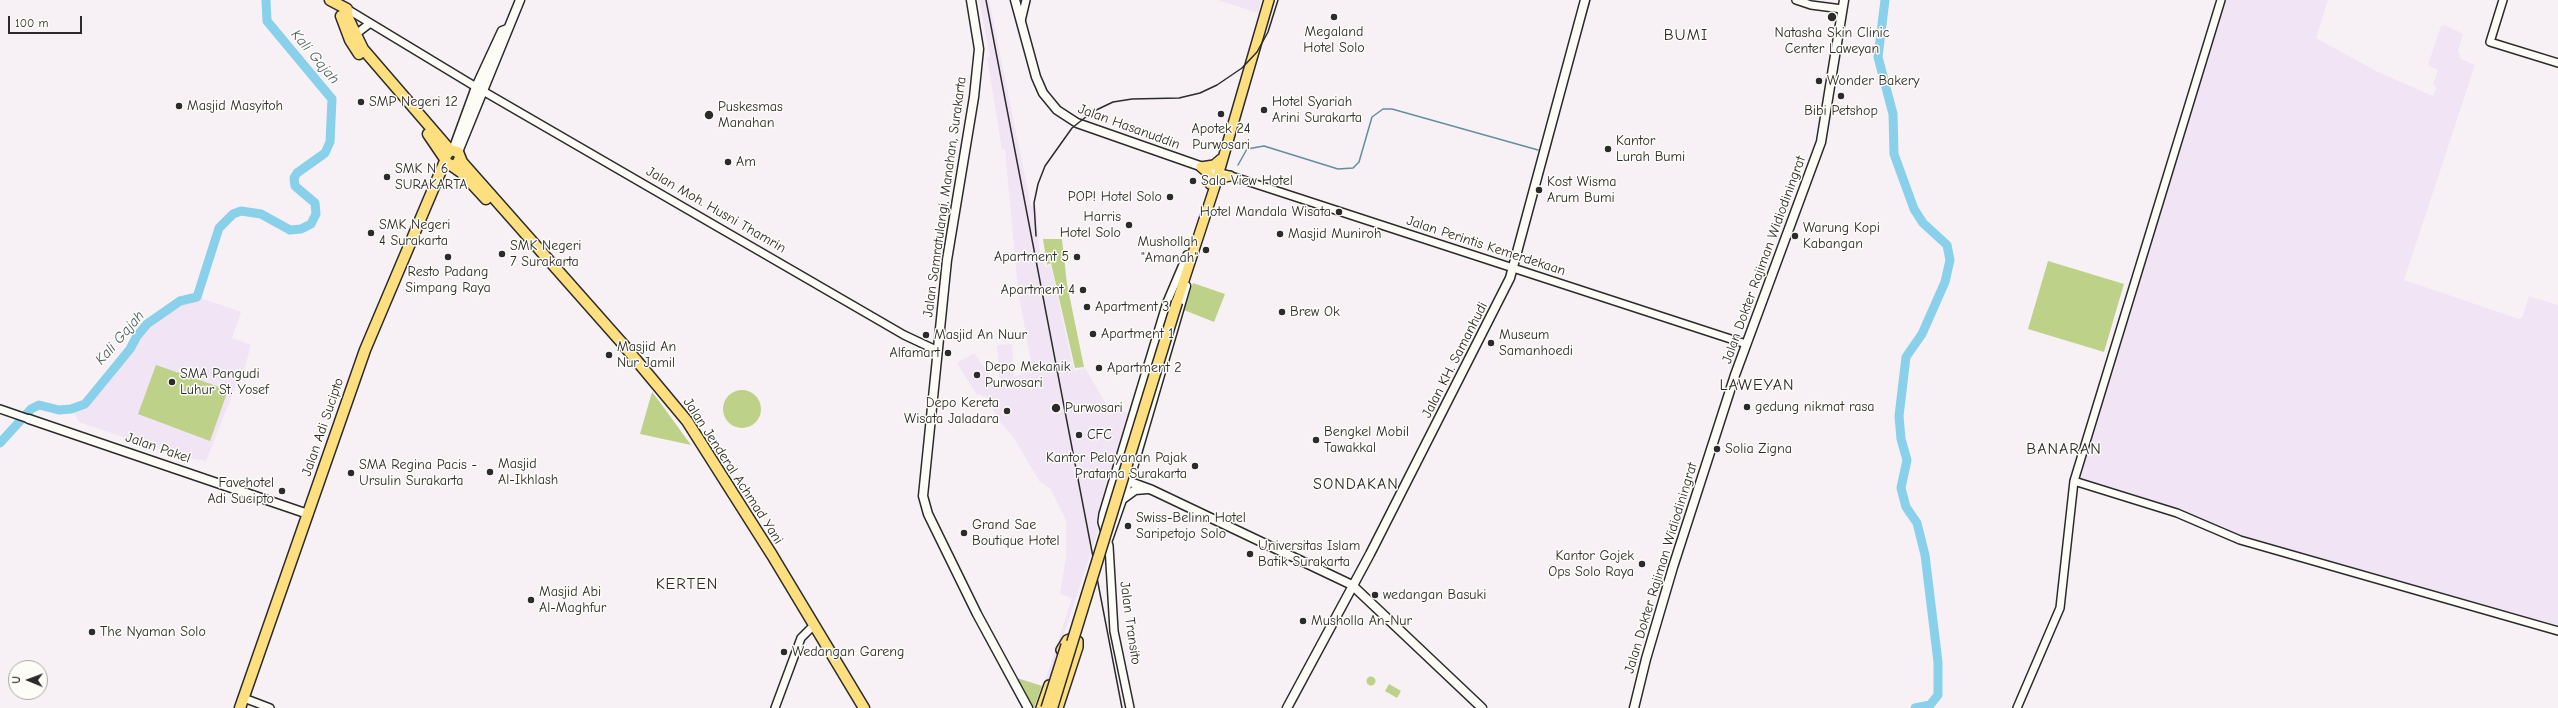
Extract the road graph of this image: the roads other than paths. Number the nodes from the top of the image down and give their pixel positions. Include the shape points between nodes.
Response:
1 (321, 0) edge
2 (330, 0) edge
3 (520, 0) edge
4 (971, 0) edge
5 (1015, 0) edge
6 (1026, 0) edge
7 (1269, 0) edge
8 (1585, 0) edge
9 (1796, 0) edge
10 (1844, 0) edge
11 (2221, 0) edge
12 (2503, 0) edge
13 (345, 9) edge
14 (1842, 9) junction
15 (1021, 20) junction
16 (368, 24) junction
17 (356, 34) junction
18 (2558, 63) edge
19 (479, 89) junction
20 (452, 158) junction
21 (1221, 159) junction
22 (1202, 167) junction
23 (1229, 175) junction
24 (1214, 179) junction
25 (1187, 255) junction
26 (1513, 268) junction
27 (1186, 276) junction
28 (1175, 301) junction
29 (1746, 344) junction
30 (936, 350) junction
31 (368, 352) junction
32 (0, 409) edge
33 (29, 419) joint
34 (1114, 476) junction
35 (1129, 481) junction
36 (2074, 481) junction
37 (1149, 489) junction
38 (1124, 498) junction
39 (308, 514) junction
40 (1104, 526) junction
41 (1113, 529) junction
42 (1108, 541) junction
43 (1352, 585) junction
44 (808, 631) junction
45 (2558, 631) edge
46 (247, 704) edge
47 (240, 708) edge
48 (270, 708) edge
49 (775, 708) edge
50 (858, 708) edge
51 (864, 708) edge
52 (1028, 708) edge
53 (1041, 708) edge
54 (1046, 708) edge
55 (1052, 708) edge
56 (1058, 708) edge
57 (1130, 708) edge
58 (1287, 708) edge
59 (1482, 708) edge
60 (1634, 708) edge
61 (2018, 708) edge

1 - 13 highway
2 - 13 highway
3 - 19 main road, Jalan Adi Sucipto
4 - 30 main road, Jalan Samratulangi, Manahan, Surakarta via 979,50
5 - 15 main road, Jalan Hasanuddin
6 - 15 street
7 - 21 main road
8 - 26 main road, Jalan KH. Samanhudi
9 - 14 street via 1811,5
10 - 14 main road, Jalan Dokter Rajiman Widiodiningrat
11 - 36 street
12 - 18 street via 2490,42
13 - 16 street, Jalan Moh. Husni Thamrin
13 - 17 highway, Jalan Jenderal Achmad Yani
13 - 20 highway, Jalan Jenderal Achmad Yani via 350,40 432,139
14 - 29 main road, Jalan Dokter Rajiman Widiodiningrat via 1821,142
15 - 22 main road, Jalan Hasanuddin via 1042,93 1057,110 1077,123
16 - 17 street
16 - 19 street, Jalan Moh. Husni Thamrin
17 - 20 highway, Jalan Jenderal Achmad Yani via 363,49
19 - 20 main road, Jalan Adi Sucipto
19 - 30 street, Jalan Moh. Husni Thamrin via 899,332
20 - 31 highway, Jalan Adi Sucipto
20 - 44 highway, Jalan Jenderal Achmad Yani via 622,343 687,421 797,602
21 - 22 main road via 1214,165
21 - 23 main road
21 - 24 main road
22 - 24 main road
22 - 24 main road, Jalan Hasanuddin
23 - 24 main road
23 - 26 street, Jalan Perintis Kemerdekaan
24 - 25 main road
24 - 27 main road
25 - 28 main road
25 - 34 street, Jalan Transito via 1167,302
26 - 29 street, Jalan Perintis Kemerdekaan
26 - 43 main road, Jalan KH. Samanhudi via 1474,352
27 - 28 main road
27 - 35 main road via 1184,296
28 - 54 main road, bridge
28 - 55 highway, bridge
29 - 60 main road, Jalan Dokter Rajiman Widiodiningrat via 1677,553
30 - 52 main road, Jalan Samratulangi, Manahan, Surakarta via 923,496 925,507 976,614
31 - 39 highway, Jalan Adi Sucipto
31 - 46 highway, Jalan Adi Sucipto
32 - 33 street, Jalan Pakel
33 - 39 main road, Jalan Pakel
34 - 35 main road
34 - 40 street, Jalan Transito via 1103,514
35 - 37 main road
35 - 38 street
36 - 45 street via 2177,513 2240,540
36 - 61 street via 2061,601
37 - 38 main road via 1135,490
37 - 43 main road
38 - 41 street
39 - 47 highway, Jalan Adi Sucipto
40 - 41 street via 1107,530
40 - 42 street, Jalan Transito
41 - 42 street
42 - 57 street, Jalan Transito via 1114,631
43 - 58 main road, Jalan KH. Samanhudi
43 - 59 main road
44 - 49 street
44 - 50 highway, Jalan Jenderal Achmad Yani
44 - 51 highway, Jalan Jenderal Achmad Yani
46 - 48 street
53 - 56 main road via 1064,643 1074,639 1078,641 1078,647

